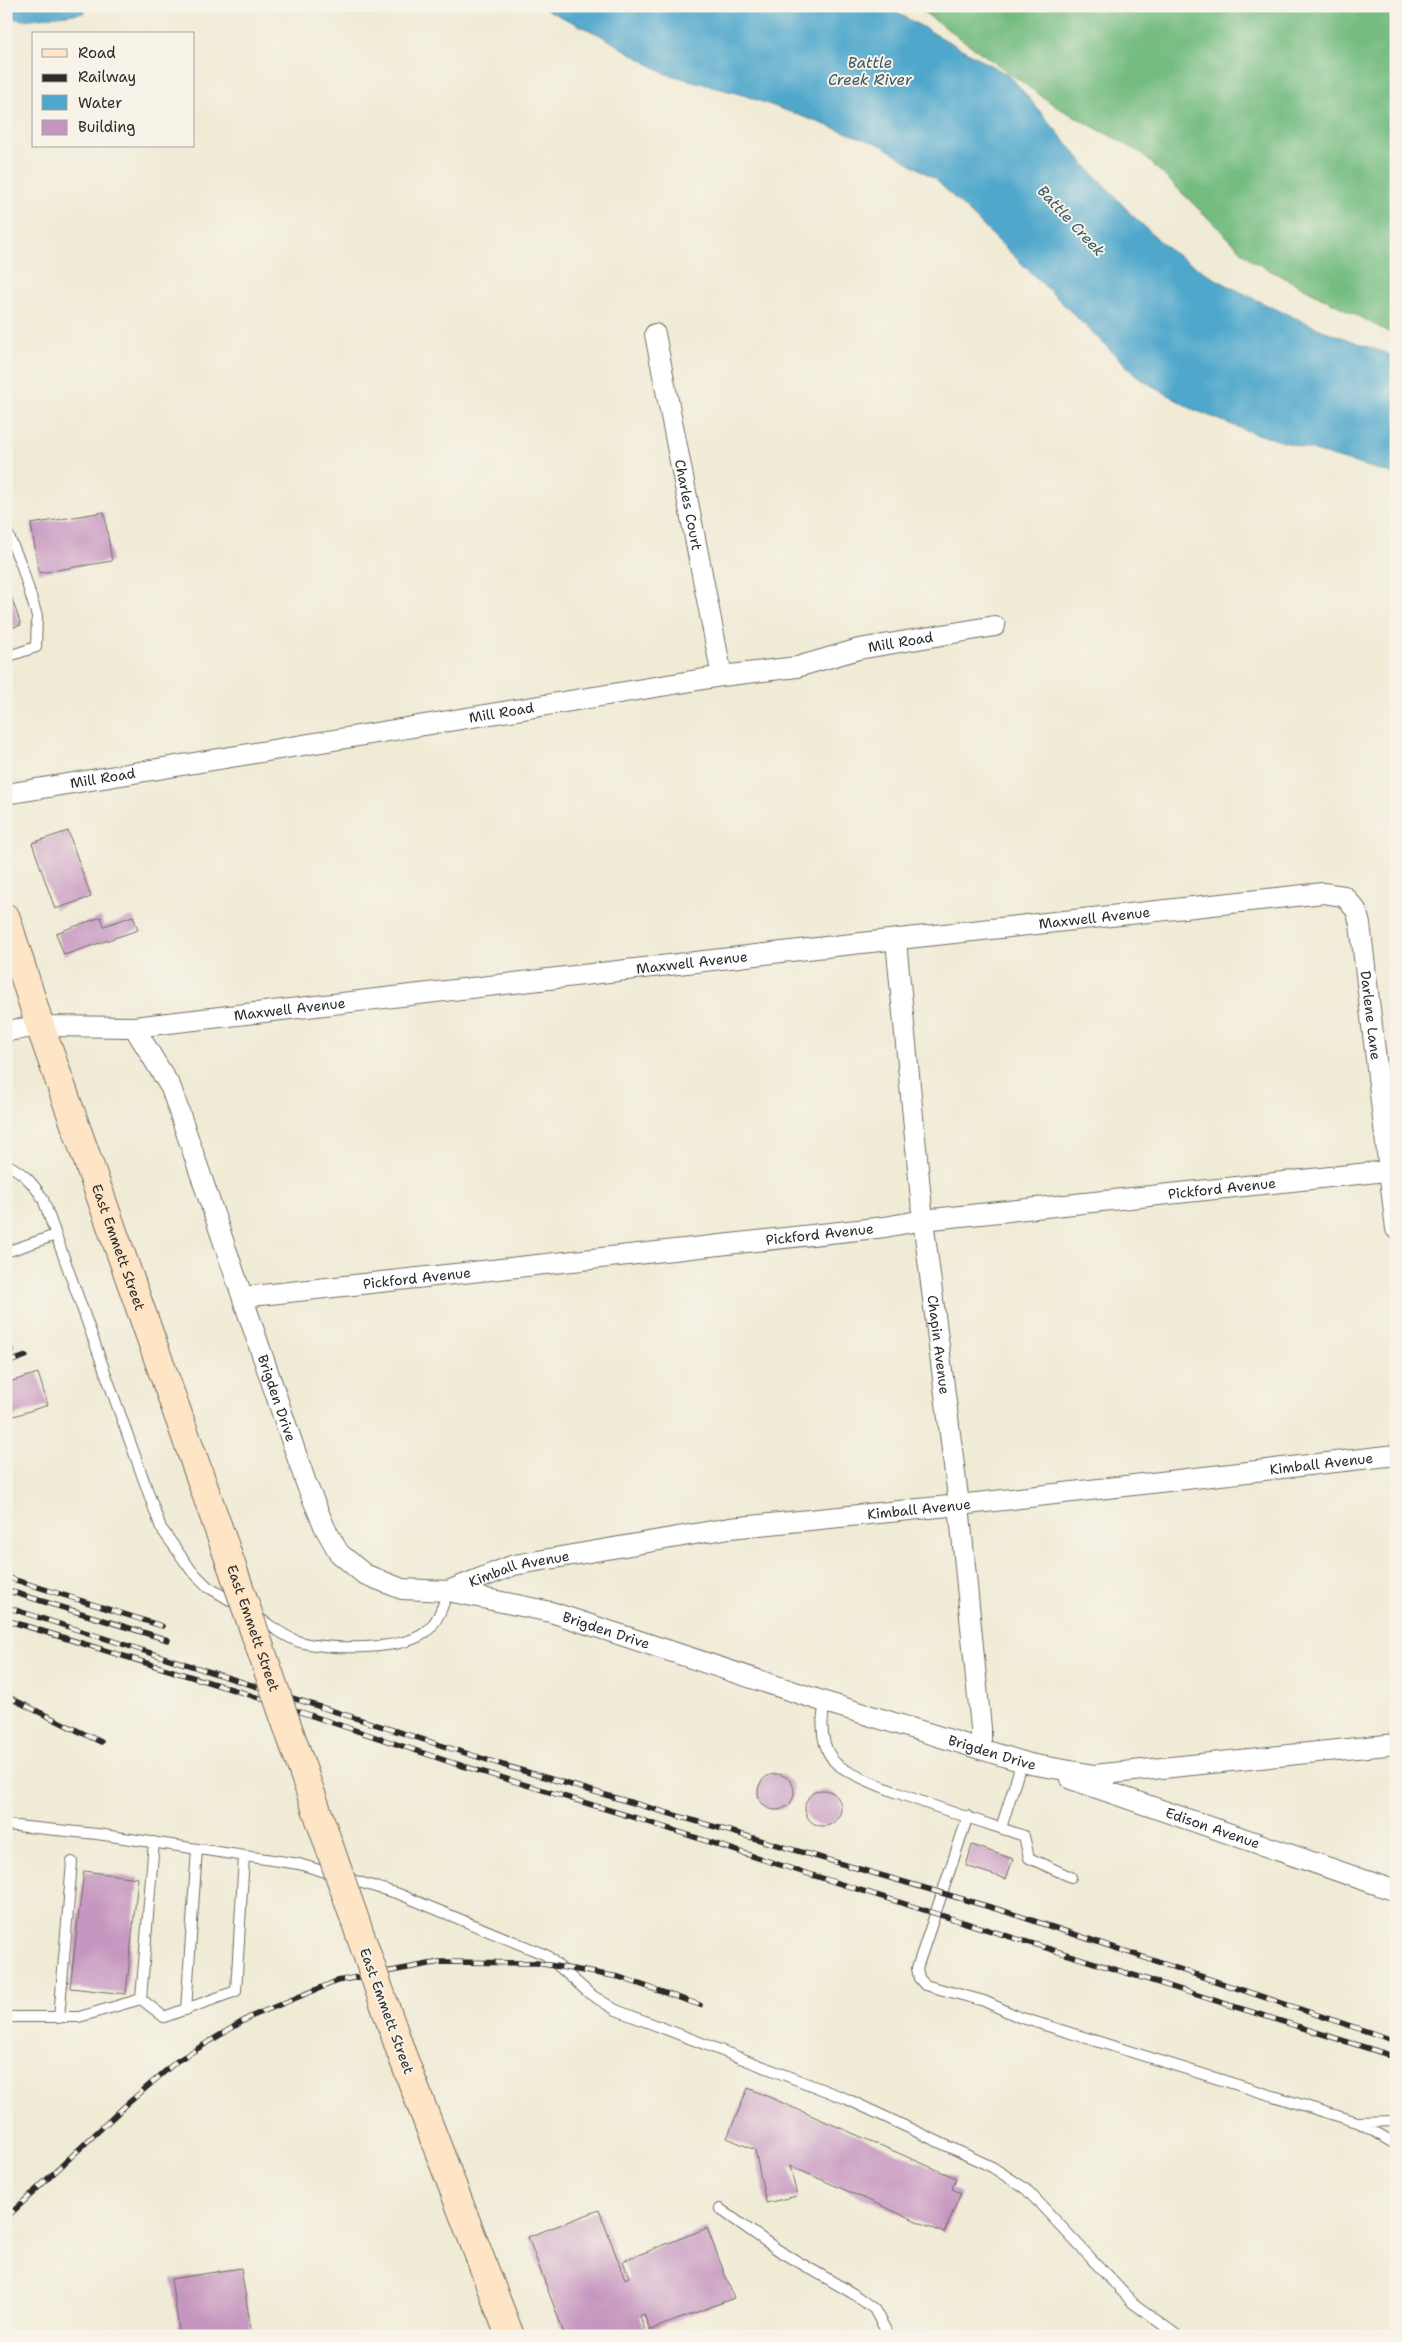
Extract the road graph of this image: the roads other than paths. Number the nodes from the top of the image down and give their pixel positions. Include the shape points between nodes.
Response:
1 (655, 334) dead end
2 (6, 530) edge
3 (995, 626) dead end
4 (6, 657) edge
5 (722, 676) junction
6 (6, 794) edge
7 (1344, 896) joint
8 (6, 918) edge
9 (896, 940) junction
10 (40, 1026) junction
11 (134, 1027) junction
12 (6, 1031) edge
13 (6, 1164) edge
14 (1392, 1170) edge
15 (923, 1220) junction
16 (1396, 1229) edge
17 (56, 1236) junction
18 (6, 1252) edge
19 (243, 1297) junction
20 (1396, 1455) edge
21 (959, 1505) junction
22 (448, 1591) junction
23 (825, 1702) junction
24 (1396, 1744) edge
25 (981, 1748) junction
26 (1026, 1762) junction
27 (968, 1816) junction
28 (6, 1826) edge
29 (1001, 1828) junction
30 (154, 1842) junction
31 (196, 1849) junction
32 (244, 1856) junction
33 (72, 1862) dead end
34 (1070, 1877) dead end
35 (1396, 1891) edge
36 (141, 1999) junction
37 (186, 2010) junction
38 (6, 2017) edge
39 (59, 2018) junction
40 (1358, 2122) junction
41 (1396, 2122) edge
42 (1396, 2144) edge
43 (720, 2209) dead end
44 (510, 2336) edge
45 (889, 2336) edge
46 (1178, 2336) edge

1 - 5 street, Charles Court
2 - 4 lane via 21,564 37,616 36,647
3 - 5 street, Mill Road via 859,649 797,667
5 - 6 street, Mill Road
7 - 9 street, Maxwell Avenue via 1323,893
7 - 14 street, Darlene Lane via 1356,910 1360,924
8 - 10 street, East Emmett Street
9 - 11 street, Maxwell Avenue
9 - 15 street, Chapin Avenue
10 - 11 street, Maxwell Avenue
10 - 12 street, Maxwell Avenue
10 - 44 street, East Emmett Street, bridge via 402,2055
11 - 19 street, Brigden Drive via 172,1088
13 - 17 lane via 21,1171 35,1185
14 - 15 street, Pickford Avenue
14 - 16 street, Darlene Lane
15 - 19 street, Pickford Avenue via 885,1227
15 - 21 street, Chapin Avenue
17 - 18 lane
17 - 22 lane via 162,1528 191,1570 208,1586 302,1643 363,1648 416,1638 426,1633 441,1612
19 - 22 street, Brigden Drive via 306,1483 338,1553 364,1574 402,1589
20 - 21 street, Kimball Avenue
21 - 22 street, Kimball Avenue via 730,1528 607,1548 514,1565
21 - 25 street, Chapin Avenue
22 - 23 street, Brigden Drive via 560,1615
23 - 25 street, Brigden Drive
23 - 27 lane via 822,1728 826,1745 833,1760 846,1772
24 - 26 street, Brigden Drive via 1094,1775
25 - 26 street, Brigden Drive
26 - 29 lane
26 - 35 street, Edison Avenue
27 - 29 lane
27 - 40 lane via 918,1968 919,1978 925,1985 984,2001 1019,2017
28 - 30 lane
29 - 34 lane via 1024,1836 1029,1858
30 - 31 lane
30 - 36 lane
31 - 32 lane
31 - 37 lane
32 - 37 lane via 236,1991
32 - 46 lane via 299,1864 399,1894 532,1948 560,1966 590,1994 616,2010 847,2099 992,2166 1026,2190 1133,2303
33 - 39 lane
36 - 37 lane via 164,2017
36 - 39 lane via 79,2017
38 - 39 lane
40 - 41 lane
40 - 42 lane
43 - 45 lane via 778,2250 874,2309

